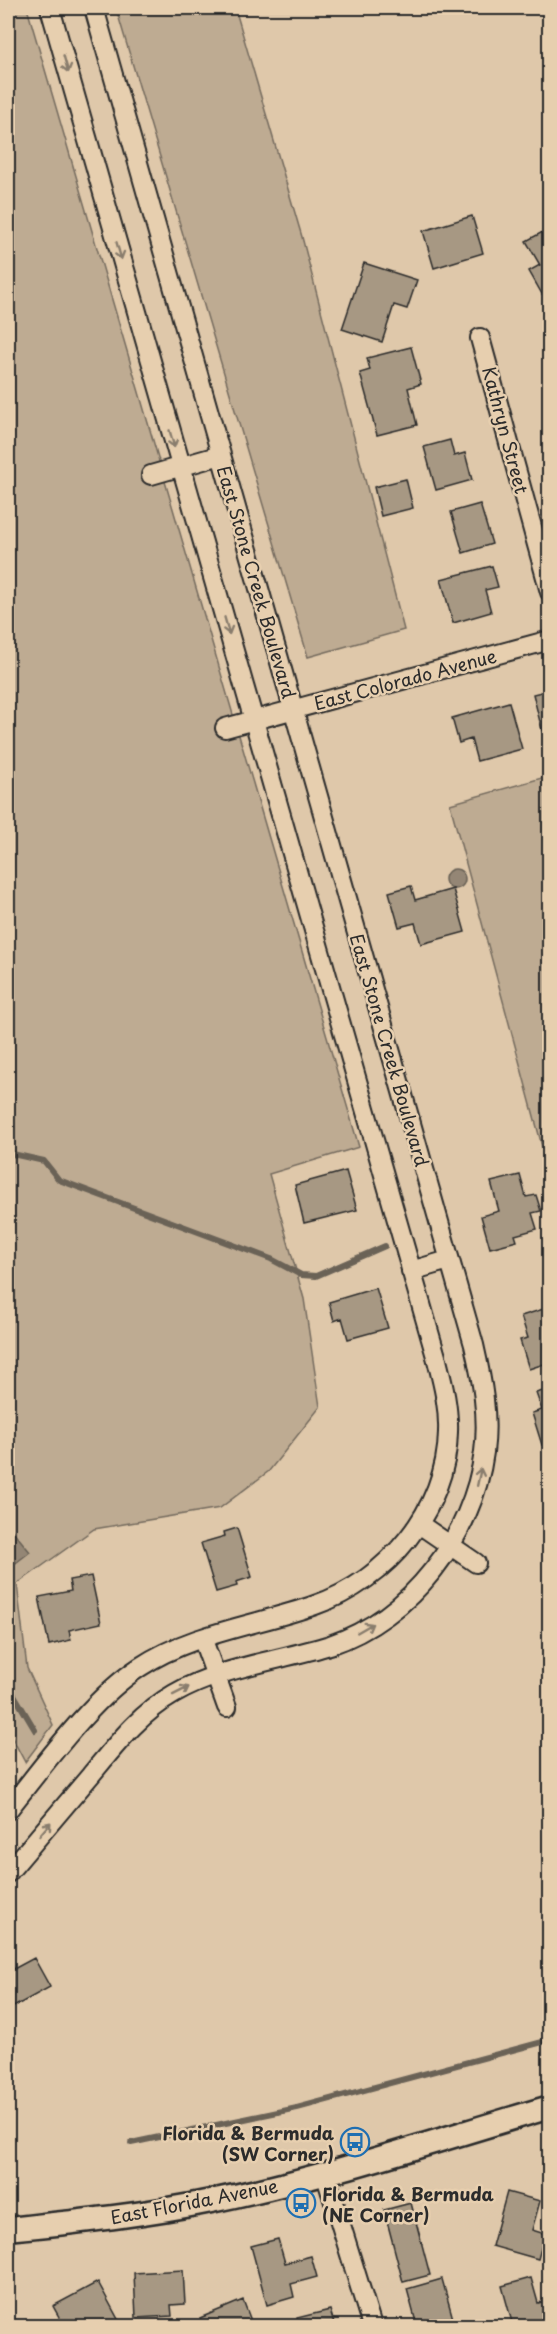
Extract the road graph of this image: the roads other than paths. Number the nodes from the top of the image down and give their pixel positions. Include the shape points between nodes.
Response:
1 (50, 8) edge
2 (94, 8) edge
3 (480, 338) dead end
4 (221, 455) junction
5 (180, 467) junction
6 (151, 475) dead end
7 (549, 592) edge
8 (549, 640) edge
9 (294, 709) junction
10 (254, 720) junction
11 (225, 728) dead end
12 (449, 1260) junction
13 (411, 1271) junction
14 (419, 1524) junction
15 (450, 1546) junction
16 (476, 1563) dead end
17 (203, 1640) junction
18 (216, 1676) junction
19 (227, 1707) dead end
20 (8, 1810) edge
21 (8, 1873) edge
22 (549, 2107) edge
23 (325, 2173) junction
24 (8, 2229) edge
25 (372, 2326) edge

1 -> 5 street
2 - 4 street, East Stone Creek Boulevard
3 - 7 street, Kathryn Street
4 - 5 street
4 - 9 street, East Stone Creek Boulevard
5 - 6 street
5 -> 10 street
8 - 9 street, East Colorado Avenue
9 - 10 street, East Colorado Avenue
9 - 12 street, East Stone Creek Boulevard
10 - 11 street, East Colorado Avenue
10 - 13 street
12 - 13 street
15 -> 12 street, East Stone Creek Boulevard via 476,1490 486,1420 482,1380
13 - 14 street via 448,1414 442,1471
14 - 15 street
14 - 17 street via 390,1558 342,1594
15 - 16 street
18 -> 15 street, East Stone Creek Boulevard via 331,1644 358,1632 418,1588
17 - 18 street
17 - 20 street via 172,1650 118,1683
18 - 19 street
21 -> 18 street, East Stone Creek Boulevard via 134,1725 173,1695
22 - 23 street, East Florida Avenue
23 - 24 street, East Florida Avenue via 211,2202
23 - 25 street

